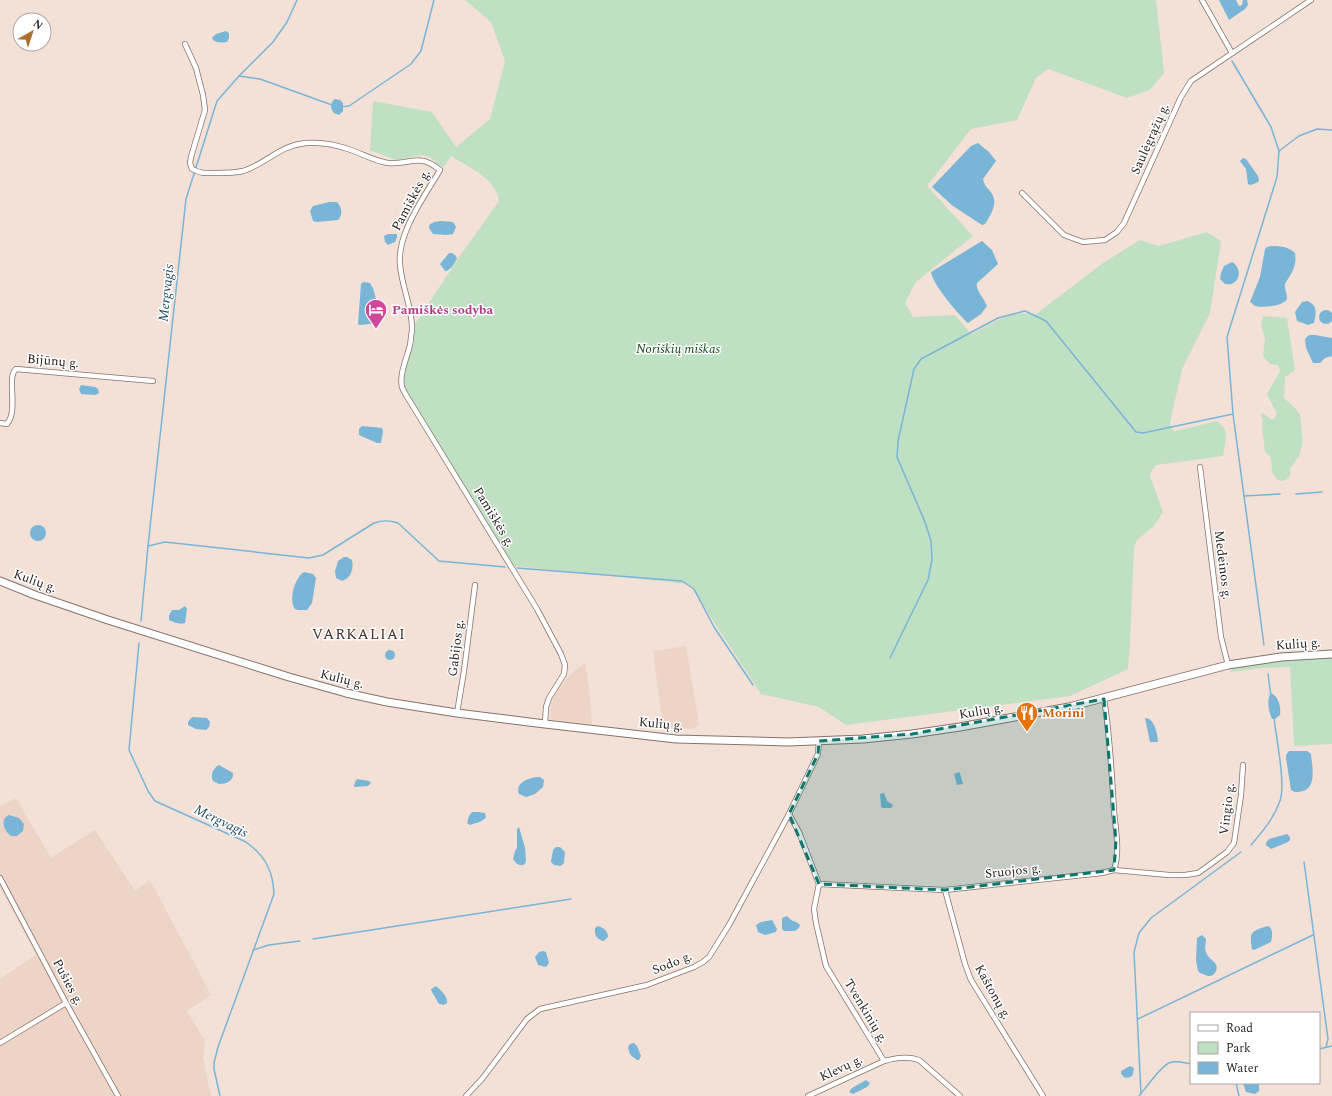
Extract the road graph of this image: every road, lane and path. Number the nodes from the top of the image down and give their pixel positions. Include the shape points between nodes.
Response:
1 (1202, 0) edge
2 (1311, 0) edge
3 (185, 44) dead end
4 (1232, 53) junction
5 (1022, 193) dead end
6 (153, 381) dead end
7 (0, 423) edge
8 (1200, 467) dead end
9 (0, 581) edge
10 (475, 585) dead end
11 (1332, 654) edge
12 (1228, 665) junction
13 (1104, 698) junction
14 (457, 713) junction
15 (545, 724) junction
16 (819, 741) junction
17 (1243, 765) dead end
18 (789, 814) junction
19 (1114, 870) junction
20 (0, 878) edge
21 (819, 884) junction
22 (945, 890) junction
23 (66, 1004) junction
24 (0, 1043) edge
25 (884, 1061) junction
26 (118, 1096) edge
27 (466, 1096) edge
28 (808, 1096) edge
29 (960, 1096) edge
30 (1043, 1096) edge

1 - 4 street
2 - 4 street, Saulėgrąžų g.
3 - 15 street, Pamiškės g. via 196,68 205,110 190,163 192,169 201,174 242,172 283,149 307,143 348,148 386,162 425,160 440,170 402,239 400,264 412,328 402,375 402,387 537,609 561,654 565,665 564,674 549,698
4 - 5 street, Saulėgrąžų g. via 1191,81 1181,97 1124,223 1117,232 1105,240 1083,242 1064,235
6 - 7 street, Bijūnų g. via 16,369 12,374 10,419 7,424
8 - 12 street, Medeinos g. via 1222,638
9 - 14 main road, Kulių g. via 84,612 320,686 387,702
10 - 14 street, Gabijos g.
11 - 12 main road, Kulių g. via 1281,657
12 - 13 main road, Kulių g.
13 - 16 main road, Kulių g. via 960,727 892,736
13 - 19 street via 1116,841
14 - 15 main road, Kulių g.
15 - 16 main road, Kulių g. via 676,738
16 - 18 street, Sodo g. via 818,754
17 - 19 street, Vingio g. via 1234,843 1227,852 1198,873 1170,875
18 - 21 street via 799,832
18 - 27 street, Sodo g. via 714,951 703,962 647,985 540,1009 527,1019
19 - 22 street, Sruojos g.
20 - 23 street, Pušies g.
21 - 22 street, Sruojos g.
21 - 25 street, Tvenkinių g. via 814,909 826,966
22 - 30 street, Kaštonų g. via 971,980
23 - 24 street
23 - 26 street, Pušies g.
25 - 28 street, Klevų g.
25 - 29 street, Tvenkinių g. via 902,1057 919,1060

